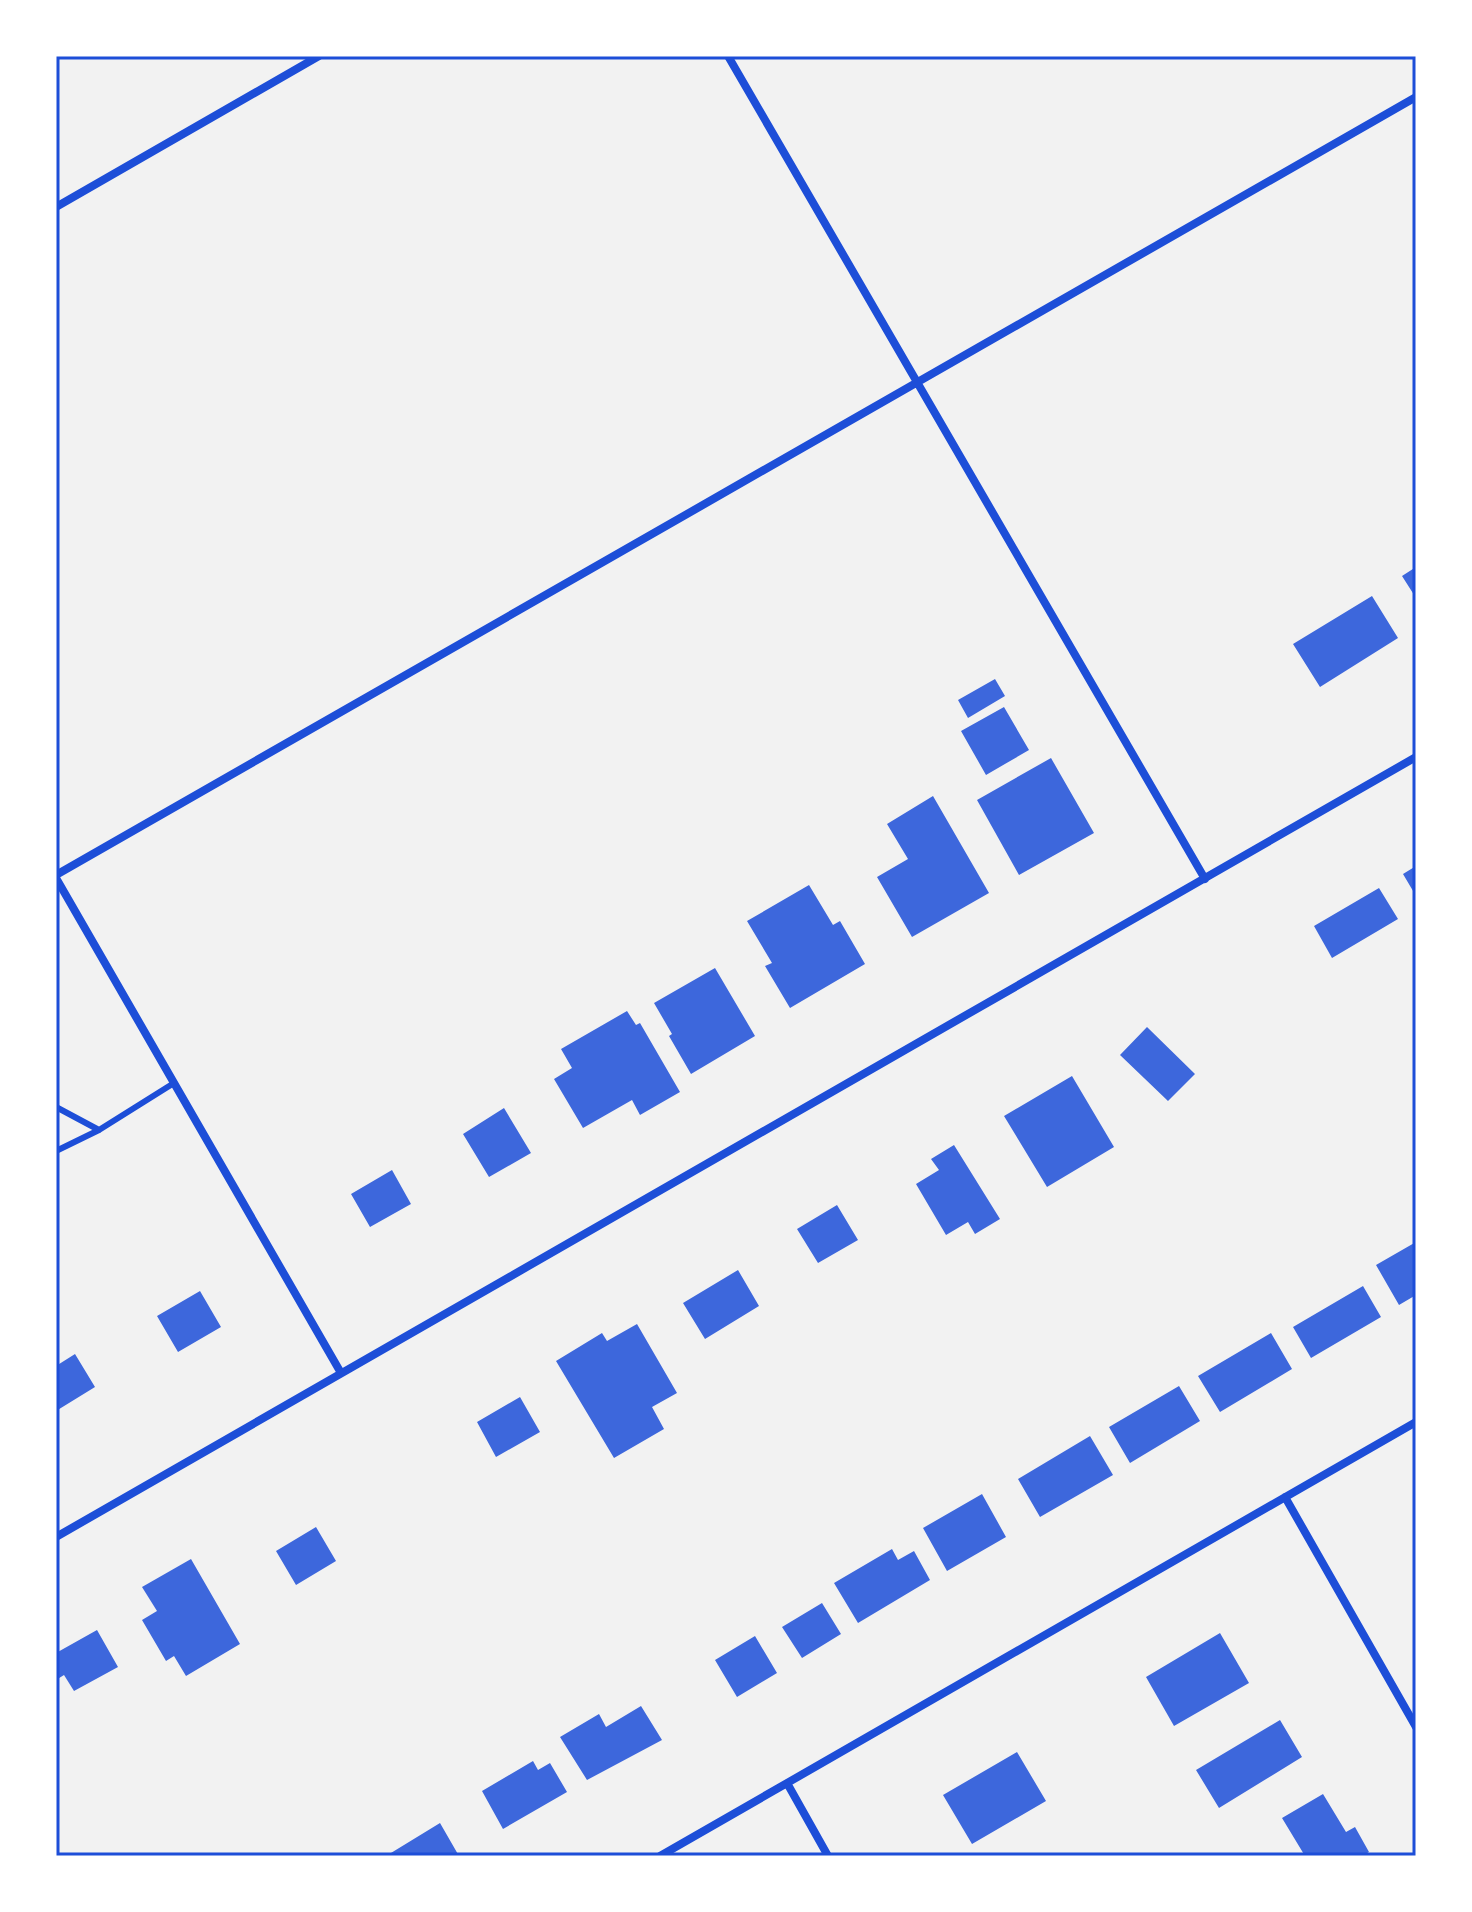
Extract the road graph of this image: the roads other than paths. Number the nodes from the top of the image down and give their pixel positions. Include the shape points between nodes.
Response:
1 (319, 56) edge
2 (728, 56) edge
3 (1416, 97) edge
4 (56, 207) edge
5 (917, 383) junction
6 (1416, 757) edge
7 (56, 876) edge
8 (1205, 879) junction
9 (174, 1083) junction
10 (56, 1107) edge
11 (99, 1130) junction
12 (56, 1151) edge
13 (341, 1373) junction
14 (1416, 1422) edge
15 (1285, 1497) junction
16 (56, 1537) edge
17 (1416, 1727) edge
18 (787, 1783) junction
19 (660, 1856) edge
20 (828, 1856) edge

1 - 4 street
2 - 5 street
3 - 5 street
5 - 7 street
5 - 8 street
6 - 8 street
7 - 9 street
8 - 13 street
9 - 11 lane
9 - 13 street
10 - 11 lane
11 - 12 lane
13 - 16 street
14 - 15 street
15 - 17 street
15 - 18 street
18 - 19 street
18 - 20 street

